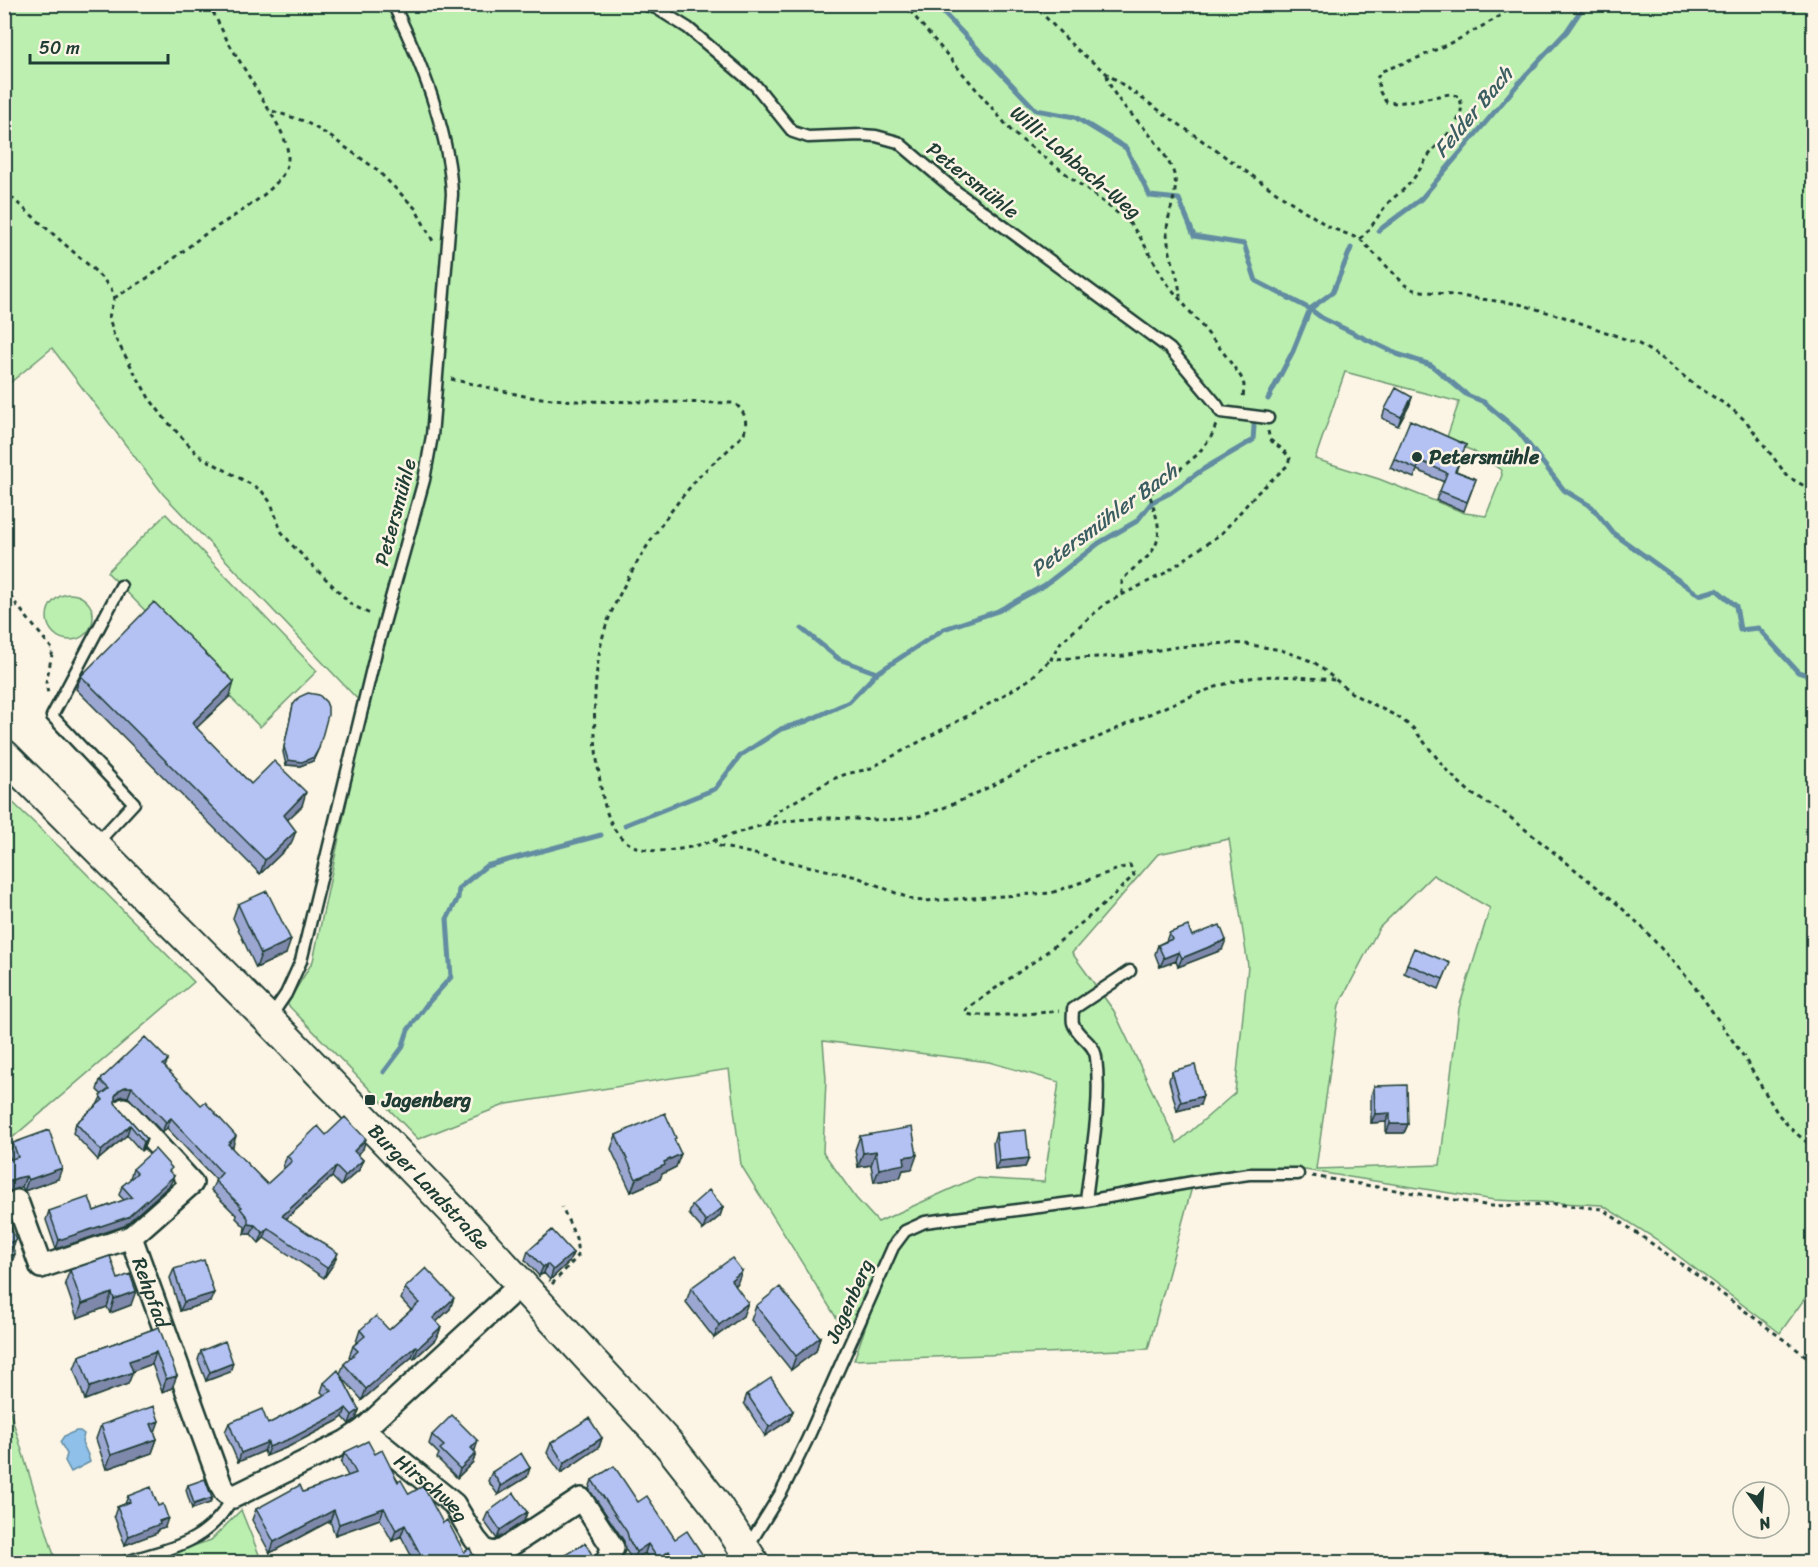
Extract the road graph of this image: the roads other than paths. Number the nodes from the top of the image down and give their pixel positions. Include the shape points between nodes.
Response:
1 (393, 4) edge
2 (643, 4) edge
3 (1268, 418) road end
4 (121, 586) dead end
5 (4, 756) edge
6 (95, 844) junction
7 (1130, 971) dead end
8 (268, 1019) junction
9 (124, 1109) edge
10 (1298, 1174) road end
11 (17, 1201) dead end
12 (1086, 1201) junction
13 (131, 1237) junction
14 (532, 1288) junction
15 (363, 1430) junction
16 (233, 1497) junction
17 (749, 1557) edge
18 (126, 1563) edge
19 (606, 1563) edge

1 - 8 lane, Petersmühle via 434,104 447,149 452,194 432,436 301,961 286,994
2 - 3 lane, Petersmühle via 688,28 756,86 793,132 808,137 876,136 898,142 975,206 1170,349 1221,412
4 - 6 lane via 52,716 134,803
5 - 6 main road, Burger Landstraße
6 - 8 main road, Burger Landstraße
7 - 12 lane via 1073,1009 1077,1031 1096,1053 1098,1078
8 - 14 main road, Burger Landstraße
9 - 13 street via 192,1183
10 - 12 lane, Jagenberg via 1238,1176
11 - 13 street, Rehpfad via 41,1268
12 - 17 lane, Jagenberg via 925,1222 905,1231 893,1247 812,1430
13 - 16 street, Rehpfad via 221,1485
14 - 15 street
14 - 17 main road, Burger Landstraße via 669,1445 716,1505
15 - 16 street
15 - 19 street, Hirschweg via 454,1504 485,1551 503,1550 581,1499 614,1548
16 - 18 lane via 198,1537

